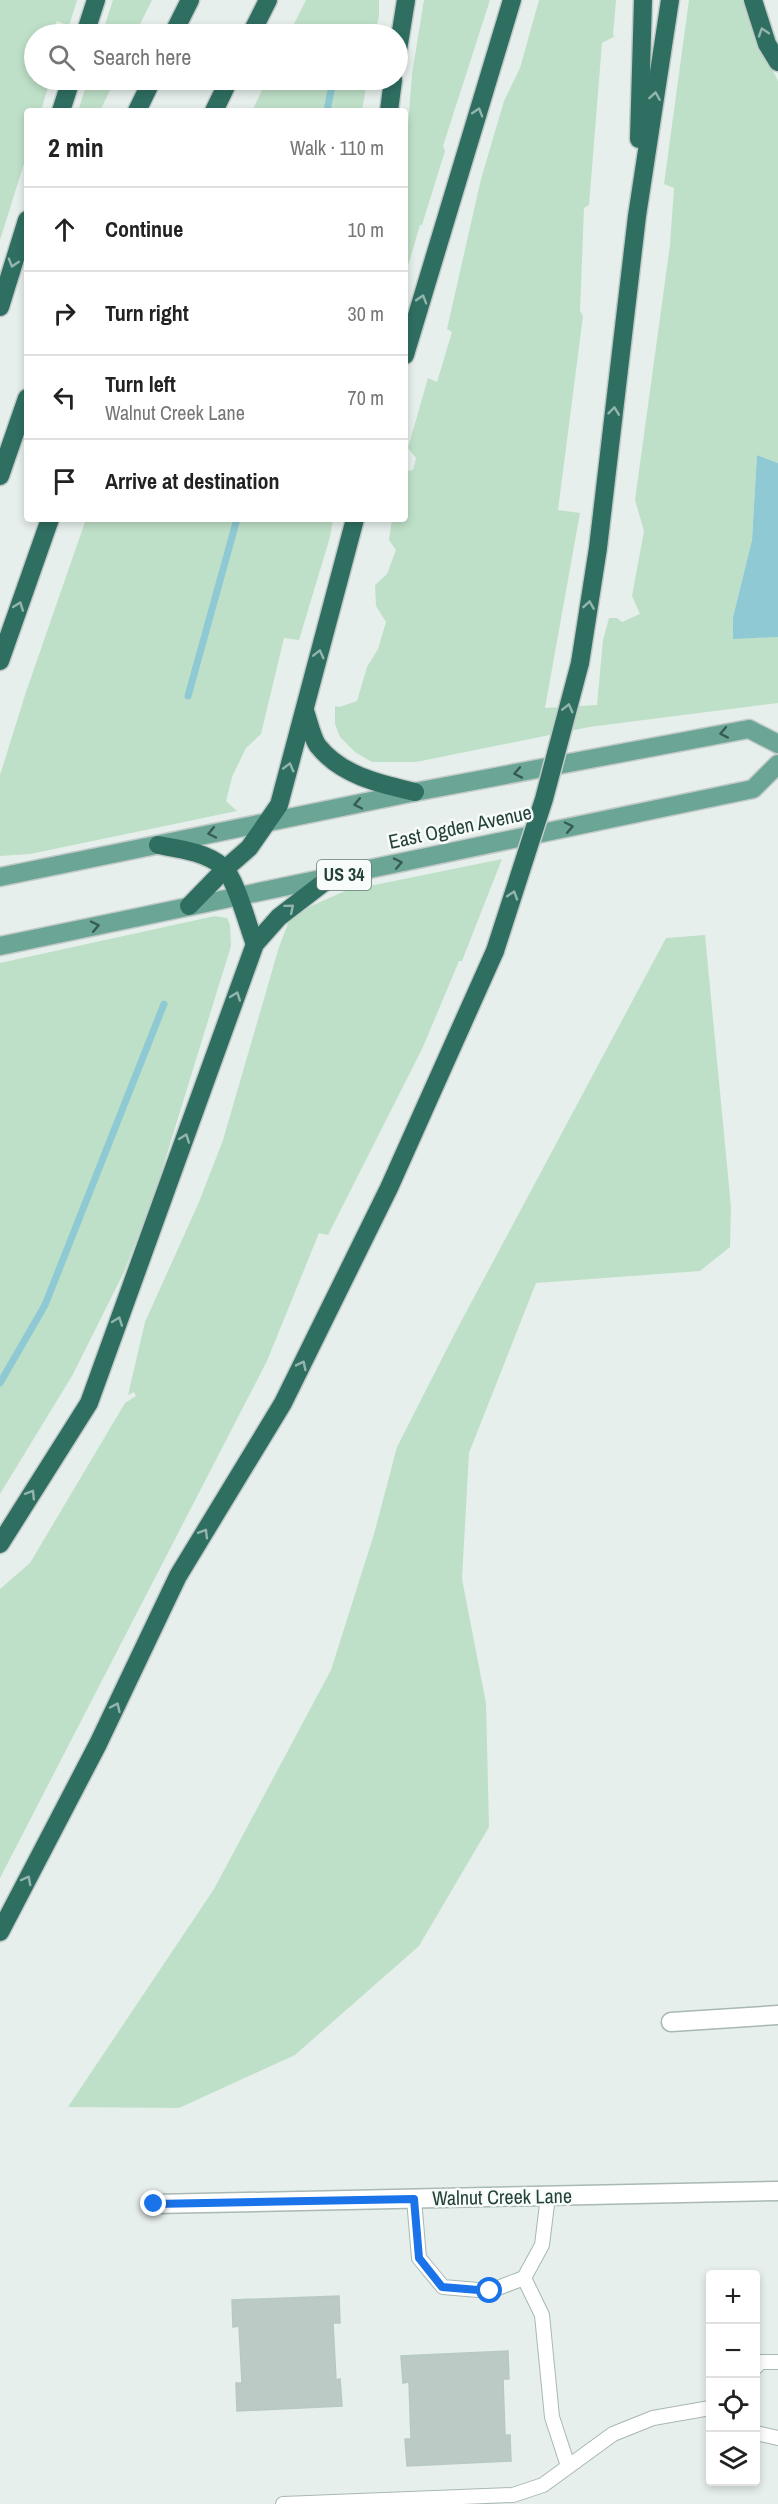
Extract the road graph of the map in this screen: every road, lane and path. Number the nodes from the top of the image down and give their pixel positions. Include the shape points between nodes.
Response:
1 (96, 0) edge
2 (190, 0) edge
3 (268, 0) edge
4 (406, 0) edge
5 (512, 0) edge
6 (643, 0) edge
7 (670, 0) edge
8 (753, 0) edge
9 (88, 24) edge
10 (178, 24) edge
11 (256, 24) edge
12 (402, 24) edge
13 (778, 62) edge
14 (68, 90) edge
15 (147, 90) edge
16 (224, 90) edge
17 (392, 90) edge
18 (62, 108) edge
19 (138, 108) edge
20 (215, 108) edge
21 (389, 108) edge
22 (637, 216) junction
23 (24, 230) edge
24 (0, 307) edge
25 (408, 345) edge
26 (24, 407) edge
27 (0, 476) edge
28 (49, 522) edge
29 (345, 522) edge
30 (354, 522) edge
31 (340, 570) junction
32 (0, 661) edge
33 (304, 711) junction
34 (778, 744) edge
35 (778, 764) edge
36 (415, 792) junction
37 (269, 822) junction
38 (158, 844) junction
39 (225, 869) junction
40 (0, 877) edge
41 (331, 877) junction
42 (238, 896) junction
43 (189, 906) junction
44 (255, 944) junction
45 (0, 946) edge
46 (0, 1544) edge
47 (0, 1932) edge
48 (778, 2015) edge
49 (671, 2022) dead end
50 (778, 2192) edge
51 (548, 2196) junction
52 (414, 2199) junction
53 (154, 2204) dead end
54 (524, 2278) junction
55 (760, 2362) edge
56 (778, 2362) edge
57 (706, 2409) edge
58 (760, 2434) edge
59 (778, 2438) edge
60 (568, 2466) junction
61 (283, 2504) edge

1 - 9 highway
2 - 10 highway
3 - 11 highway
4 - 12 highway
25 -> 5 highway
6 - 22 highway
22 -> 7 highway
13 -> 8 highway via 767,44
14 - 18 highway
15 - 19 highway
16 - 20 highway
17 - 21 highway
47 -> 22 highway, bridge via 98,1744 178,1576 283,1403 389,1188 495,951 544,799 580,663 598,548
23 -> 24 highway
26 - 27 highway
32 -> 28 highway
29 - 31 highway
30 - 31 highway
33 -> 31 highway
33 - 36 highway via 318,746 341,766 366,780
37 -> 33 highway via 279,805
34 -> 36 main road, East Ogden Avenue via 749,729
41 -> 35 main road, East Ogden Avenue / US 34 via 753,789
36 -> 37 main road, East Ogden Avenue
37 -> 38 main road, East Ogden Avenue
37 - 39 highway via 249,848
38 - 39 highway via 190,851
38 - 40 main road, East Ogden Avenue
39 - 42 highway
39 - 43 highway
41 - 42 main road, East Ogden Avenue / US 34
44 -> 41 highway via 279,917
42 - 43 main road, East Ogden Avenue / US 34
42 - 44 highway
45 -> 43 main road, East Ogden Avenue / US 34
46 -> 44 highway via 89,1403
48 - 49 street
50 - 51 street, Walnut Creek Lane
51 - 52 street, Walnut Creek Lane
51 - 54 lane via 542,2245
52 - 53 street, Walnut Creek Lane
52 - 54 lane via 419,2258 442,2287 490,2291
54 - 60 lane via 542,2315 552,2416
55 - 56 lane
57 - 60 lane via 653,2418 613,2434
58 - 59 lane
60 - 61 lane via 543,2485 513,2495

